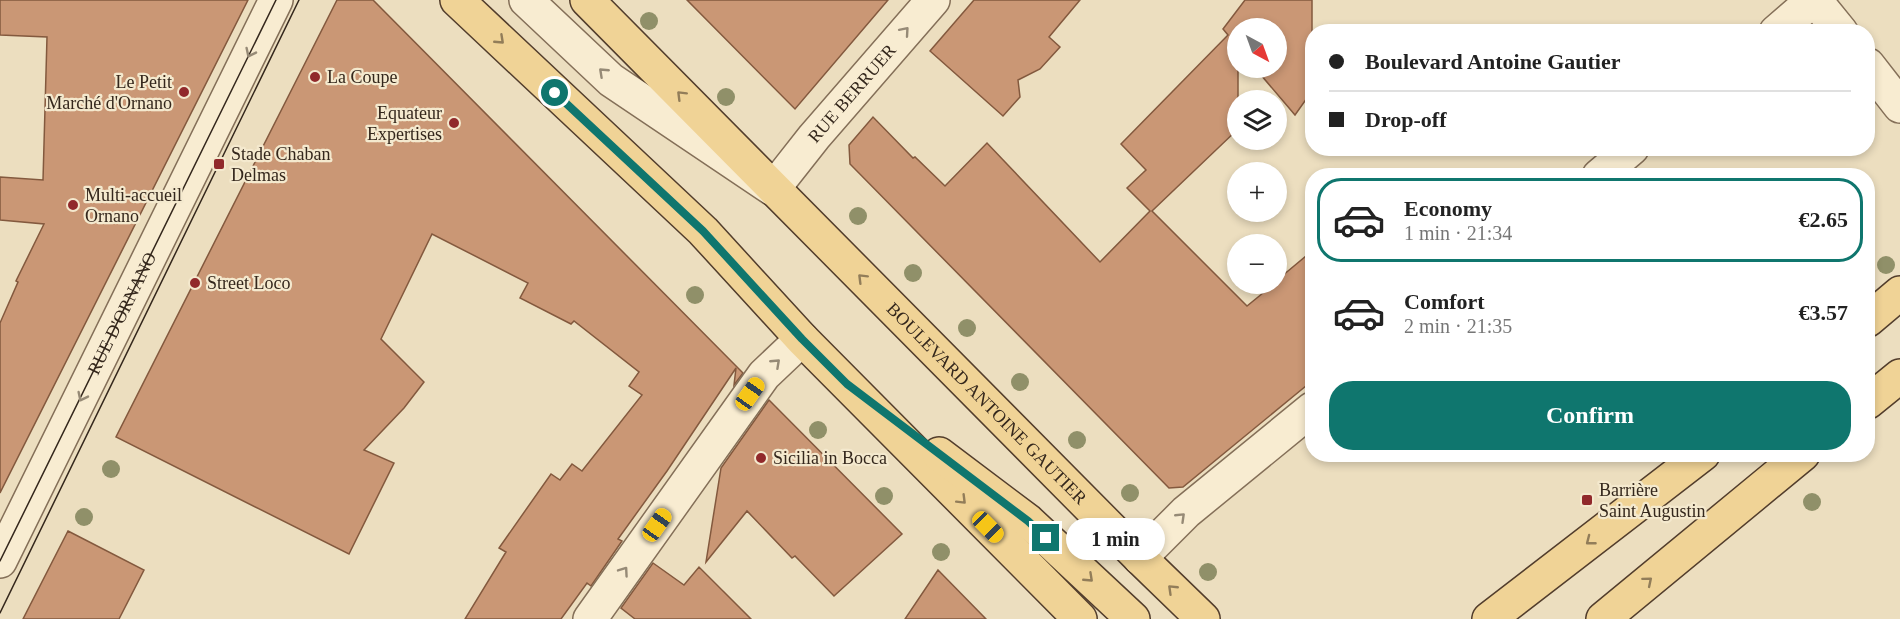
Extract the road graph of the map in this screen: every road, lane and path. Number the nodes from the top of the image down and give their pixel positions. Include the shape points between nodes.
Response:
1 (276, 0) edge
2 (457, 0) edge
3 (526, 0) edge
4 (587, 0) edge
5 (933, 0) edge
6 (1814, 0) edge
7 (1786, 24) edge
8 (1834, 24) edge
9 (1875, 74) edge
10 (1900, 106) edge
11 (1623, 156) edge
12 (1608, 168) edge
13 (773, 189) junction
14 (1900, 293) edge
15 (1875, 314) edge
16 (802, 339) junction
17 (1900, 376) edge
18 (847, 384) junction
19 (1875, 396) edge
20 (1305, 415) edge
21 (1692, 462) edge
22 (1793, 462) edge
23 (1140, 558) junction
24 (0, 561) edge
25 (590, 619) edge
26 (1080, 619) edge
27 (1133, 619) edge
28 (1203, 619) edge
29 (1489, 619) edge
30 (1603, 619) edge

1 -> 24 street, RUE D'ORNANO
2 -> 16 main road via 703,231
13 -> 3 street, BOULEVARD ANTOINE GAUTIER via 611,80
13 -> 4 main road, BOULEVARD ANTOINE GAUTIER
13 -> 5 street, RUE BERRUER
6 - 7 street
6 - 8 street
9 - 10 street
11 - 12 street
23 -> 13 main road, BOULEVARD ANTOINE GAUTIER
14 - 15 main road
16 - 18 main road
25 -> 16 street via 764,375
17 - 19 main road
18 -> 26 main road
18 -> 27 main road via 1028,521
23 -> 20 street via 1186,512
21 -> 29 main road
30 -> 22 main road
28 -> 23 main road, BOULEVARD ANTOINE GAUTIER

